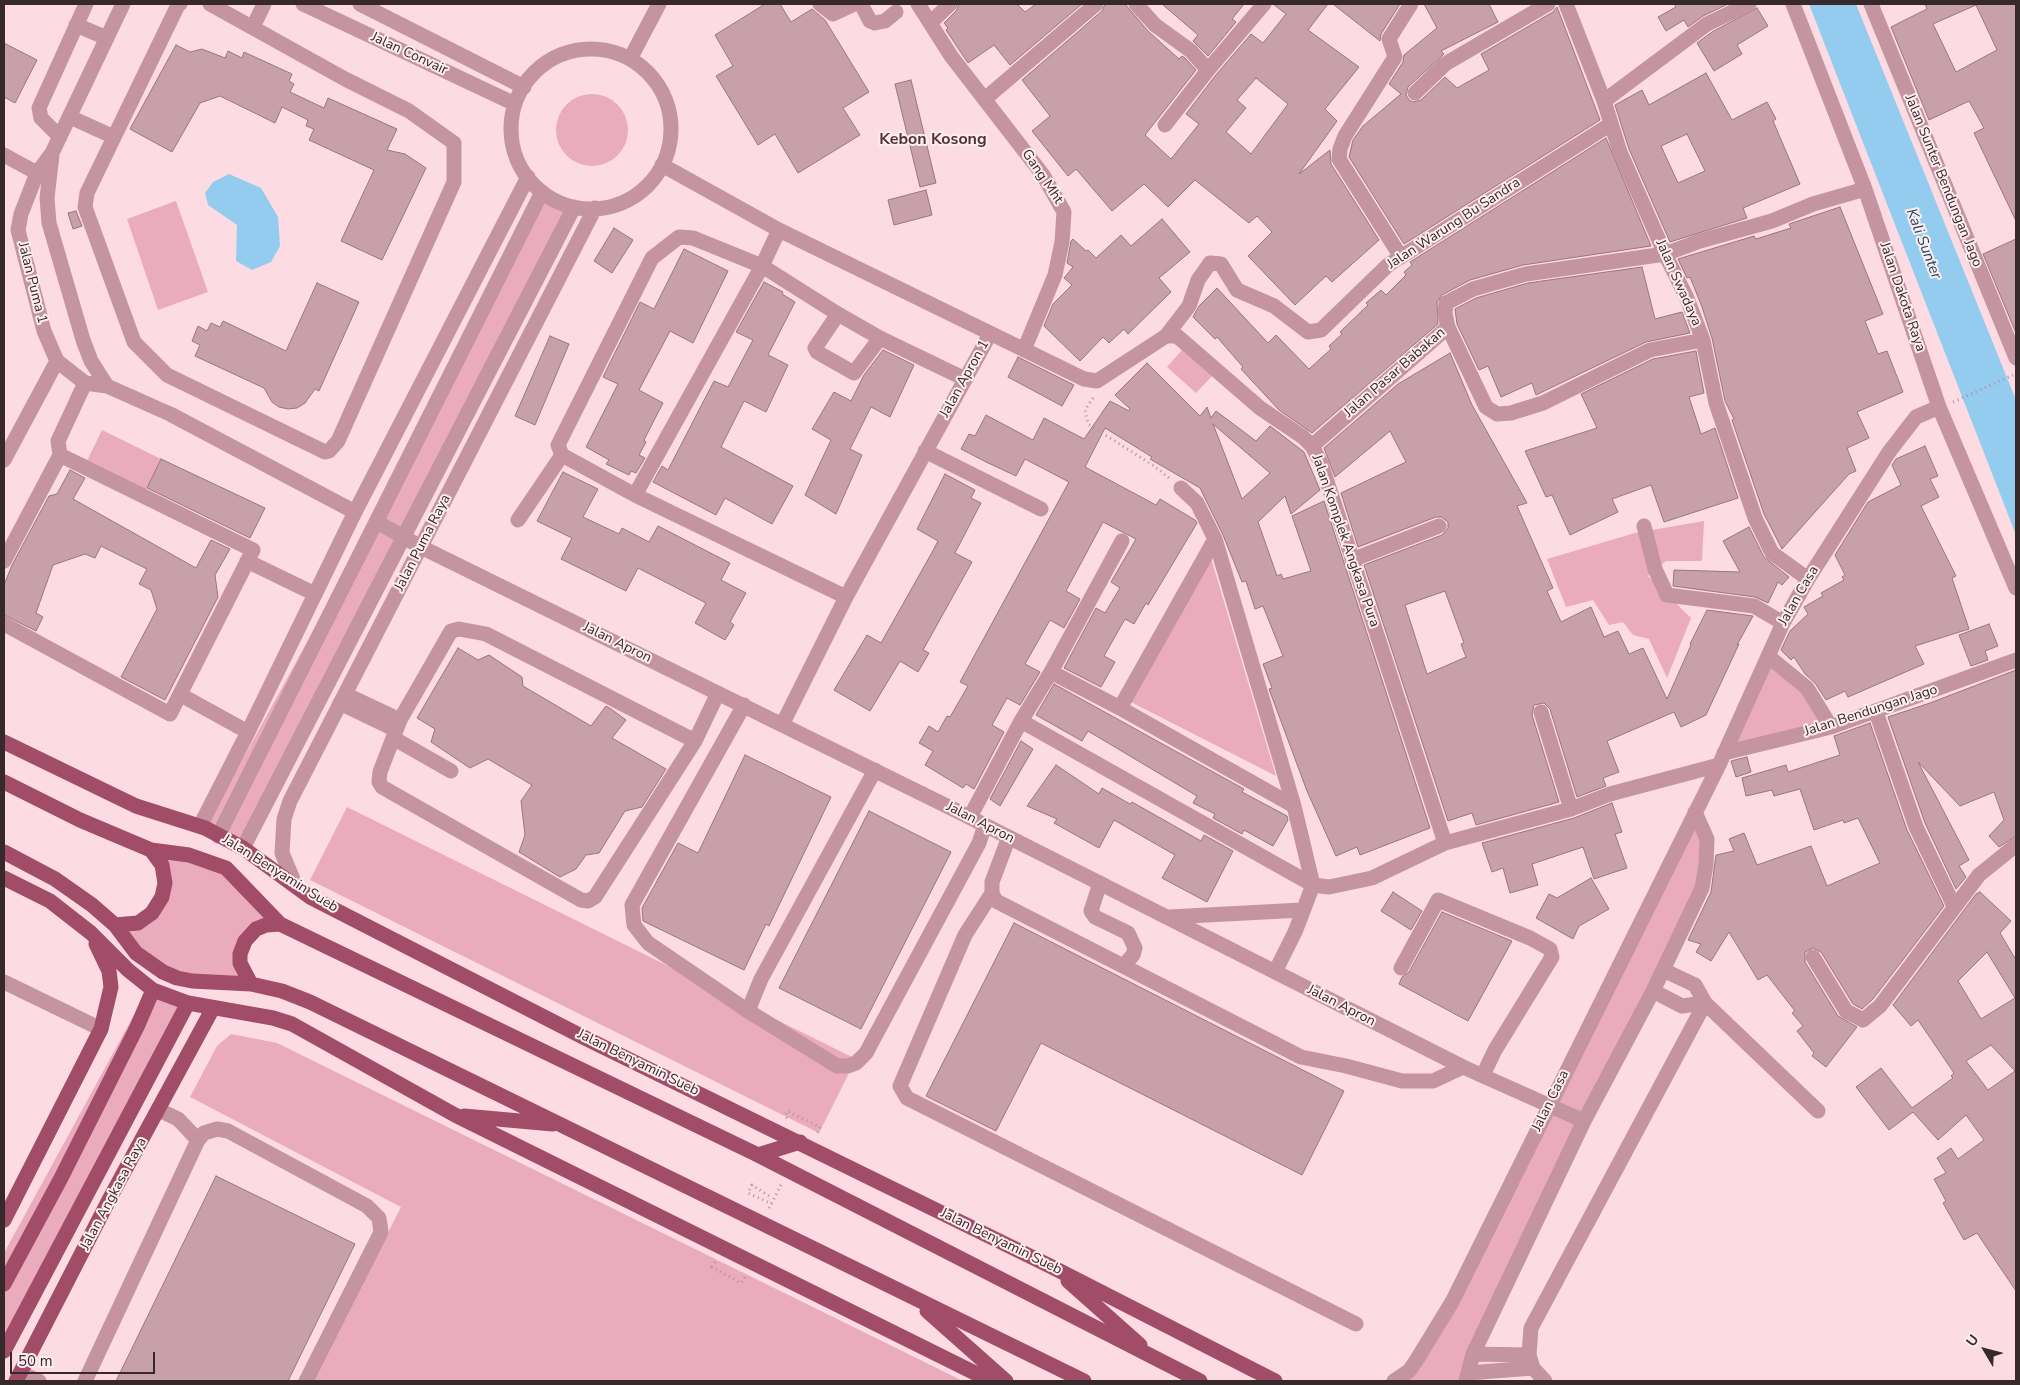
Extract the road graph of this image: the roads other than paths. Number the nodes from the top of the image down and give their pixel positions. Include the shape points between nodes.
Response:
1 (86, 4) edge
2 (123, 4) edge
3 (180, 4) edge
4 (210, 4) edge
5 (264, 4) edge
6 (304, 4) edge
7 (360, 4) edge
8 (659, 4) edge
9 (820, 4) edge
10 (854, 4) edge
11 (861, 4) edge
12 (918, 4) edge
13 (950, 4) edge
14 (1096, 4) edge
15 (1136, 4) edge
16 (1264, 4) edge
17 (1411, 4) edge
18 (1548, 4) edge
19 (1566, 4) edge
20 (1749, 4) edge
21 (1793, 4) edge
22 (1871, 4) edge
23 (896, 12) dead end
24 (930, 23) junction
25 (76, 26) junction
26 (254, 27) junction
27 (107, 38) junction
28 (630, 59) junction
29 (1208, 70) junction
30 (524, 87) junction
31 (1416, 93) dead end
32 (986, 98) junction
33 (1604, 101) junction
34 (515, 104) junction
35 (70, 117) junction
36 (1611, 124) junction
37 (1165, 125) dead end
38 (60, 137) junction
39 (114, 137) junction
40 (52, 153) junction
41 (4, 155) edge
42 (662, 165) junction
43 (36, 173) junction
44 (528, 177) junction
45 (1865, 189) junction
46 (542, 192) junction
47 (574, 207) junction
48 (596, 208) junction
49 (779, 230) junction
50 (1665, 254) junction
51 (1401, 257) junction
52 (762, 266) junction
53 (838, 314) junction
54 (1448, 327) junction
55 (990, 334) junction
56 (1166, 336) junction
57 (880, 338) junction
58 (1703, 340) junction
59 (1024, 350) junction
60 (2016, 358) edge
61 (57, 361) junction
62 (965, 380) junction
63 (85, 383) junction
64 (107, 386) junction
65 (1945, 405) junction
66 (1312, 446) junction
67 (925, 451) junction
68 (60, 455) junction
69 (562, 455) junction
70 (4, 460) edge
71 (1181, 488) road end
72 (634, 495) junction
73 (1041, 509) dead end
74 (355, 512) junction
75 (518, 520) dead end
76 (377, 522) junction
77 (1438, 526) dead end
78 (1644, 526) dead end
79 (405, 537) junction
80 (1215, 539) junction
81 (1122, 541) dead end
82 (421, 547) junction
83 (1352, 560) junction
84 (4, 561) edge
85 (247, 561) junction
86 (1808, 579) junction
87 (2016, 588) edge
88 (315, 594) junction
89 (846, 597) junction
90 (1783, 623) junction
91 (4, 624) edge
92 (1768, 656) junction
93 (2016, 660) edge
94 (1050, 672) junction
95 (718, 693) junction
96 (181, 696) junction
97 (343, 698) junction
98 (744, 705) junction
99 (1120, 708) junction
100 (1541, 712) dead end
101 (1876, 712) junction
102 (1021, 721) junction
103 (782, 725) junction
104 (1831, 727) junction
105 (397, 729) junction
106 (248, 732) junction
107 (695, 741) junction
108 (4, 742) edge
109 (1721, 759) junction
110 (875, 770) junction
111 (451, 771) dead end
112 (5, 782) edge
113 (1294, 806) junction
114 (1571, 809) junction
115 (1695, 812) junction
116 (970, 817) junction
117 (985, 825) junction
118 (200, 826) junction
119 (218, 836) junction
120 (1009, 837) junction
121 (1445, 843) junction
122 (2016, 845) edge
123 (243, 848) junction
124 (151, 850) junction
125 (4, 852) edge
126 (4, 878) edge
127 (1100, 883) junction
128 (295, 884) junction
129 (1312, 884) junction
130 (992, 893) junction
131 (1954, 906) junction
132 (1302, 910) junction
133 (1166, 917) junction
134 (280, 924) junction
135 (115, 925) junction
136 (91, 932) junction
137 (1813, 957) dead end
138 (1124, 964) junction
139 (1401, 968) dead end
140 (1663, 970) junction
141 (1275, 972) junction
142 (4, 982) edge
143 (251, 984) junction
144 (152, 990) junction
145 (1653, 991) junction
146 (188, 1003) junction
147 (1705, 1003) junction
148 (146, 1005) junction
149 (212, 1008) junction
150 (748, 1011) junction
151 (179, 1019) junction
152 (101, 1029) junction
153 (1463, 1067) junction
154 (1483, 1075) junction
155 (1548, 1105) junction
156 (159, 1110) junction
157 (1818, 1111) dead end
158 (455, 1115) junction
159 (1584, 1121) junction
160 (564, 1125) junction
161 (198, 1140) junction
162 (800, 1142) junction
163 (758, 1155) junction
164 (92, 1185) junction
165 (111, 1196) junction
166 (4, 1220) edge
167 (1052, 1267) junction
168 (4, 1284) edge
169 (914, 1299) junction
170 (1356, 1324) dead end
171 (4, 1351) edge
172 (1473, 1354) junction
173 (1156, 1360) junction
174 (1531, 1362) junction
175 (19, 1377) edge
176 (1467, 1377) edge
177 (39, 1381) edge
178 (85, 1381) edge
179 (306, 1381) edge
180 (991, 1381) edge
181 (1006, 1381) edge
182 (1084, 1381) edge
183 (1200, 1381) edge
184 (1276, 1381) edge
185 (1394, 1381) edge
186 (1545, 1381) edge

1 - 25 street
2 - 27 street, Jalan Puma 1
3 - 39 street
4 - 26 street
5 - 26 street
6 - 34 street, Jalan Convair
7 - 30 street, Jalan Convair
8 - 28 street
9 - 10 street via 833,14
11 - 23 street via 870,21 876,23 885,21
12 - 24 street, Gang Mht
13 - 24 street
14 - 32 street
15 - 29 street via 1155,26 1191,51
16 - 29 street
17 - 51 street via 1389,39 1394,57 1345,136 1339,159
18 - 31 street via 1444,64
19 - 33 street, Jalan Swadaya
20 - 33 street via 1707,24
21 - 45 street, Jalan Dakota Raya
22 - 60 street, Jalan Sunter Bendungan Jago
24 - 32 street, Gang Mht via 951,56
25 - 27 street
25 - 38 street via 38,108 41,118
26 - 39 street via 409,111 454,143 454,182 338,441 329,451 325,452 168,375 134,342 85,207 87,194
27 - 35 street, Jalan Puma 1
28 - 30 street via 602,49 572,51 544,64
28 - 42 street via 645,69 665,97 671,131
29 - 37 street
30 - 34 street
32 - 59 street, Gang Mht via 1049,183 1064,212 1055,276
33 - 36 street, Jalan Swadaya
34 - 44 street via 513,145 518,162
35 - 38 street, Jalan Puma 1
35 - 39 street
36 - 50 street, Jalan Swadaya
36 - 51 street, Jalan Warung Bu Sandra
38 - 40 street, Jalan Puma 1
40 - 43 street, Jalan Puma 1
40 - 64 street, Jalan Puma 1 via 47,198 49,223 83,340 91,361
41 - 43 street
42 - 48 street via 651,182 635,196 616,205
42 - 49 street, Jalan Apron 1
43 - 61 street, Jalan Puma 1 via 18,230 44,331
44 - 46 street
44 - 74 street
45 - 50 street
45 - 65 street, Jalan Dakota Raya
46 - 47 street
46 - 76 street
47 - 48 street
47 - 79 street, Jalan Puma Raya
48 - 82 street, Jalan Puma Raya
49 - 52 street
49 - 55 street, Jalan Apron 1
50 - 54 street, Jalan Pasar Babakan via 1526,274 1473,289 1446,303
50 - 58 street, Jalan Swadaya
51 - 56 street, Jalan Warung Bu Sandra via 1388,265 1321,330 1308,332 1274,306 1237,290 1221,264 1210,263 1198,280 1189,306
52 - 53 street
52 - 69 street via 693,238 679,237 652,258 560,438 558,444
52 - 72 street
53 - 57 street
53 - 57 street via 815,348 850,373 854,373
54 - 58 street via 1486,407 1497,414 1543,404 1650,350
54 - 66 street, Jalan Pasar Babakan
55 - 59 street
55 - 62 street, Jalan Apron 1
56 - 59 street via 1097,381 1084,379
56 - 66 street, Jalan Komplek Angkasa Pura via 1177,336 1190,345 1260,408
57 - 62 street
58 - 86 street, Jalan Swadaya via 1716,403 1755,518 1772,553
61 - 63 street, Jalan Puma 1
61 - 70 street
62 - 67 street, Jalan Apron 1
63 - 64 street
63 - 68 street via 58,441
64 - 74 street via 170,414
65 - 86 street, Jalan Casa via 1916,417 1888,452
65 - 87 street, Jalan Dakota Raya
66 - 83 street, Jalan Komplek Angkasa Pura
67 - 73 street
67 - 89 street, Jalan Apron 1
68 - 84 street
68 - 85 street via 253,550
69 - 72 street
69 - 75 street
71 - 80 street via 1197,503
72 - 89 street
74 - 88 street
76 - 79 street, Jalan Apron
76 - 119 street
77 - 83 street
78 - 90 street via 1655,569 1667,595 1754,606
79 - 82 street, Jalan Apron
79 - 123 street, Jalan Puma Raya
80 - 99 street
80 - 113 street
81 - 94 street
82 - 95 street, Jalan Apron
82 - 97 street, Jalan Puma Raya
83 - 121 street, Jalan Komplek Angkasa Pura
85 - 88 street
85 - 96 street
86 - 90 street, Jalan Casa
88 - 106 street
89 - 103 street, Jalan Apron 1
90 - 92 street, Jalan Casa
91 - 96 street via 170,714
92 - 104 street via 1808,688
92 - 109 street, Jalan Casa
93 - 101 street, Jalan Bendungan Jago
94 - 99 street
94 - 102 street
95 - 98 street, Jalan Apron
95 - 107 street
96 - 106 street
97 - 105 street
97 - 128 street, Jalan Puma Raya via 284,819 282,853
98 - 103 street, Jalan Apron
98 - 150 street via 632,905 634,925 648,943
99 - 113 street
100 - 114 street
101 - 104 street, Jalan Bendungan Jago
101 - 131 street via 1916,827
102 - 116 street
102 - 129 street
103 - 110 street, Jalan Apron
104 - 109 street, Jalan Bendungan Jago
105 - 107 street via 451,631 459,629 486,634
105 - 107 street via 380,772 382,787 580,900 588,901 594,897
105 - 111 street
106 - 118 street
108 - 118 main road, Jalan Benyamin Sueb via 136,806
109 - 114 street
109 - 115 street, Jalan Casa
110 - 116 street, Jalan Apron
110 - 150 street via 761,979
112 - 124 main road, Jalan Benyamin Sueb via 80,820
113 - 129 street
114 - 121 street
115 - 140 street via 1707,839 1702,888
115 - 155 street, Jalan Casa
116 - 117 street, Jalan Apron
117 - 120 street, Jalan Apron
117 - 150 street via 979,843 866,1053 856,1063 837,1066
118 - 119 main road, Jalan Benyamin Sueb
119 - 123 main road, Jalan Benyamin Sueb
120 - 127 street, Jalan Apron
120 - 130 street via 992,882
121 - 129 street via 1372,878 1328,887
122 - 131 street via 1979,875
123 - 128 main road, Jalan Benyamin Sueb
124 - 134 main road, Jalan Benyamin Sueb via 189,855 226,868
124 - 135 main road via 162,865 165,883 162,897 152,913 138,923
125 - 135 main road via 54,879
126 - 136 main road via 50,901
127 - 133 street, Jalan Apron
127 - 138 street via 1091,911 1095,917 1128,934 1135,948
128 - 162 main road, Jalan Benyamin Sueb via 310,897 578,1035
129 - 132 street
130 - 138 street via 996,901
130 - 170 street via 965,935 900,1086 907,1098
131 - 137 street via 1880,1006 1863,1020 1846,1011
132 - 133 street
132 - 141 street
133 - 141 street, Jalan Apron
134 - 143 main road via 266,924 245,941 240,963
134 - 163 main road, Jalan Benyamin Sueb
135 - 143 main road via 136,953 170,975 192,981
136 - 144 main road
136 - 152 main road via 109,971 111,987
138 - 153 street via 1301,1057 1402,1081 1433,1081
139 - 154 street via 1438,900 1550,949 1552,957
140 - 145 street
140 - 147 street via 1695,985
141 - 153 street, Jalan Apron
142 - 152 street
143 - 160 main road via 310,1002
144 - 146 main road
144 - 148 main road
145 - 147 street via 1682,1006
145 - 159 street
146 - 149 main road
146 - 151 main road, Jalan Angkasa Raya
147 - 157 street
147 - 174 street via 1531,1328
148 - 151 main road via 168,1006
148 - 168 main road via 61,1178
149 - 156 main road, Jalan Angkasa Raya
149 - 158 main road via 292,1024
151 - 164 main road, Jalan Angkasa Raya
152 - 166 main road
153 - 154 street, Jalan Apron
154 - 155 street, Jalan Apron
155 - 159 street, Jalan Apron
155 - 185 street, Jalan Casa via 1452,1302 1409,1371
156 - 161 street via 178,1119
156 - 165 main road, Jalan Angkasa Raya
158 - 160 main road
158 - 180 main road
159 - 172 street
160 - 169 main road
161 - 178 street
161 - 179 street via 204,1133 228,1130 367,1206 378,1218 381,1232
162 - 163 main road
162 - 167 main road, Jalan Benyamin Sueb
163 - 173 main road, Jalan Benyamin Sueb
164 - 165 main road
164 - 171 main road, Jalan Angkasa Raya
165 - 175 main road, Jalan Angkasa Raya
167 - 173 main road
167 - 184 main road, Jalan Benyamin Sueb
169 - 181 main road
169 - 182 main road
172 - 174 street
172 - 176 street
173 - 183 main road, Jalan Benyamin Sueb
174 - 176 street
174 - 186 street
175 - 177 street

